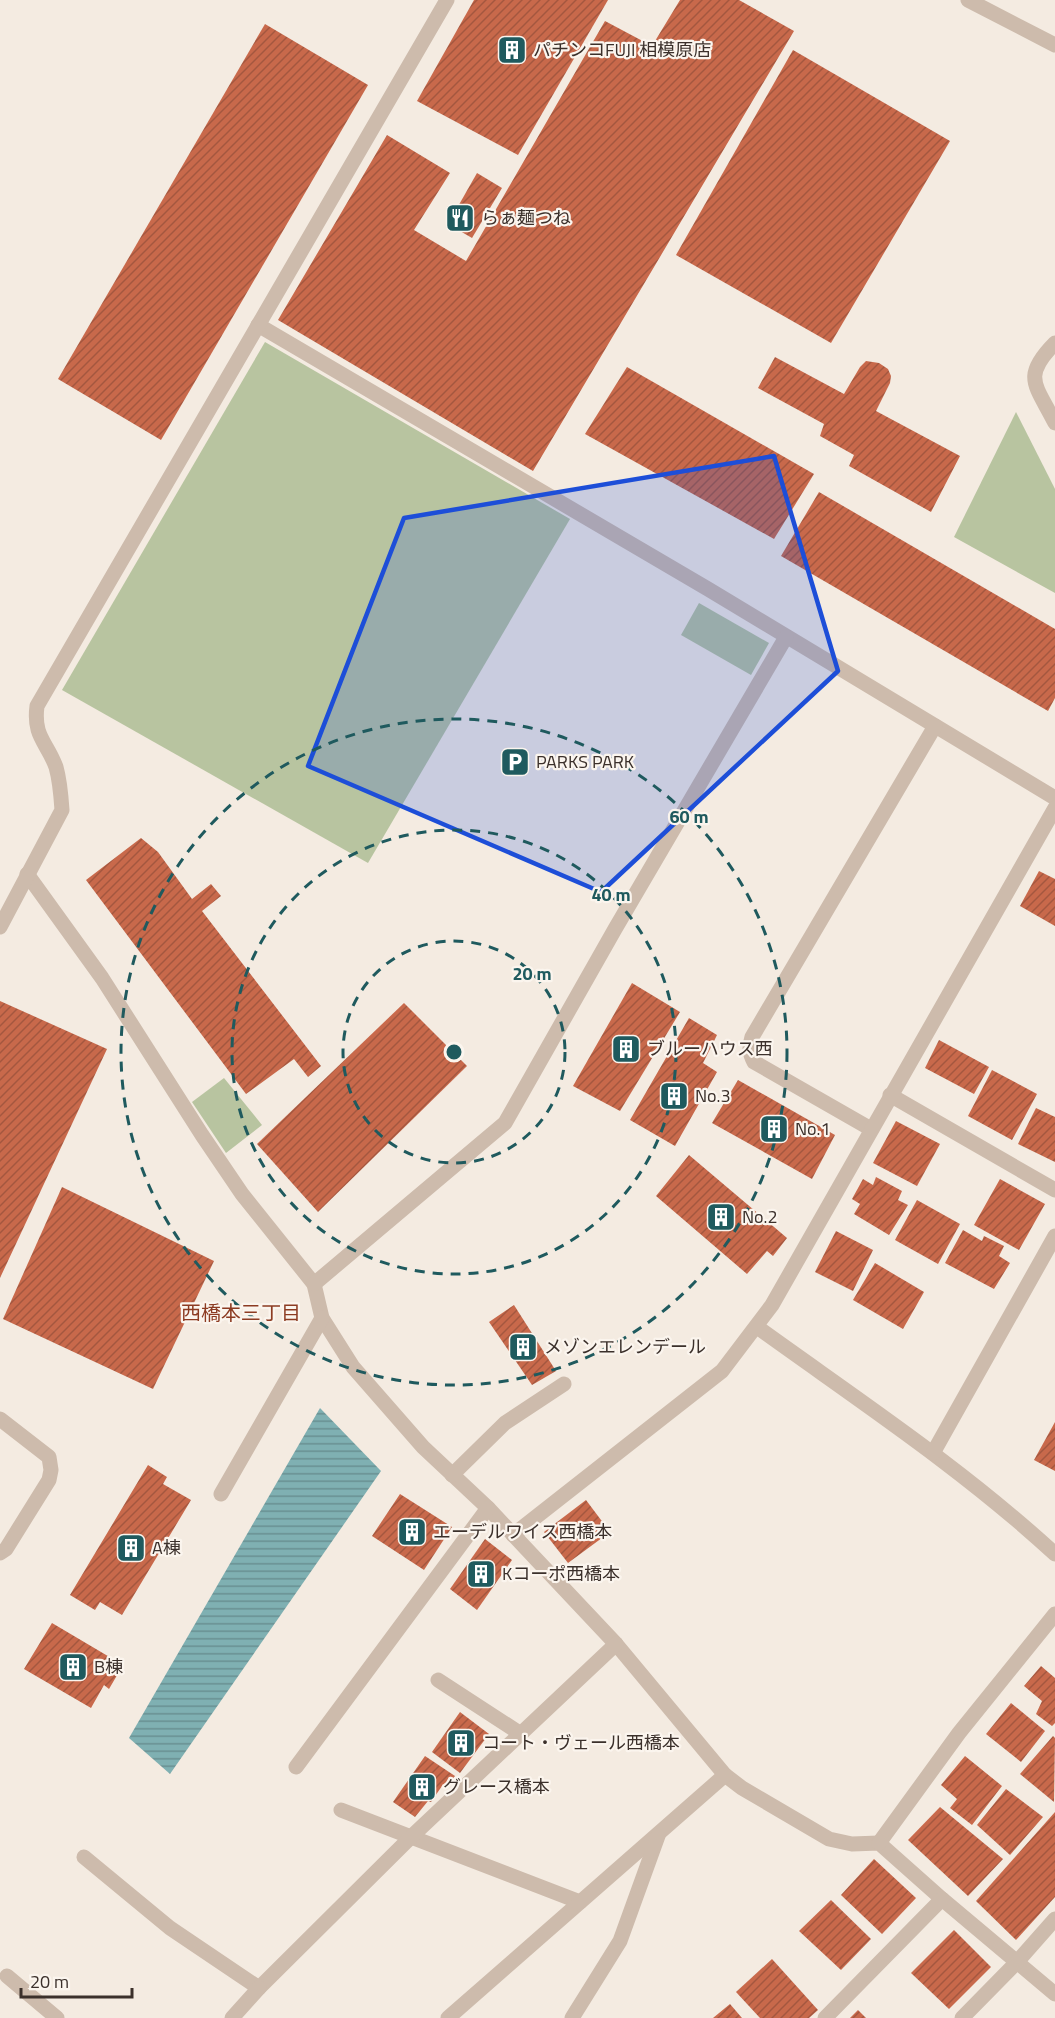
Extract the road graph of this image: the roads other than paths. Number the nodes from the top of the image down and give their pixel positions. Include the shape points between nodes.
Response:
1 (447, 0) edge
2 (968, 0) edge
3 (1055, 45) edge
4 (258, 325) junction
5 (1055, 343) edge
6 (1055, 423) edge
7 (786, 637) junction
8 (935, 726) junction
9 (1055, 798) edge
10 (1055, 808) edge
11 (27, 874) junction
12 (0, 927) edge
13 (890, 1095) junction
14 (871, 1130) junction
15 (1055, 1190) edge
16 (1055, 1236) edge
17 (314, 1284) junction
18 (322, 1318) junction
19 (757, 1327) junction
20 (564, 1384) dead end
21 (0, 1419) edge
22 (933, 1453) junction
23 (452, 1476) junction
24 (221, 1494) dead end
25 (488, 1508) junction
26 (513, 1534) junction
27 (0, 1553) edge
28 (1055, 1554) edge
29 (1055, 1614) edge
30 (616, 1644) junction
31 (438, 1680) dead end
32 (521, 1734) junction
33 (296, 1767) dead end
34 (725, 1775) junction
35 (341, 1810) dead end
36 (659, 1834) junction
37 (411, 1837) junction
38 (879, 1843) junction
39 (84, 1857) dead end
40 (942, 1899) junction
41 (580, 1902) junction
42 (1055, 1918) edge
43 (1017, 1962) junction
44 (7, 1976) dead end
45 (259, 1988) junction
46 (1055, 1994) edge
47 (57, 2018) edge
48 (232, 2018) edge
49 (448, 2018) edge
50 (572, 2018) edge
51 (825, 2018) edge
52 (963, 2018) edge

1 - 4 street
2 - 3 street
4 - 7 street
4 - 11 street via 37,706 35,720 55,766 62,810
5 - 6 street via 1034,372
7 - 8 street
7 - 17 street via 505,1123
8 - 9 street
8 - 14 street via 749,1047 754,1062
10 - 13 street
11 - 12 street
11 - 17 street via 102,978 242,1194
13 - 14 street
13 - 15 street
14 - 19 street
16 - 22 street
17 - 18 street
18 - 23 street via 353,1367
18 - 24 street
19 - 22 street
19 - 26 street via 722,1371
20 - 23 street via 506,1424
21 - 27 street via 49,1457 51,1470 49,1480
22 - 28 street
23 - 25 street
25 - 26 street
25 - 33 street
26 - 30 street
29 - 38 street via 959,1733
30 - 32 street
30 - 34 street
31 - 32 street
32 - 37 street
34 - 36 street
34 - 38 street via 829,1839 852,1844
35 - 37 street
36 - 41 street
36 - 50 street via 620,1941
37 - 41 street
37 - 45 street
38 - 40 street
39 - 45 street via 170,1928
40 - 43 street
40 - 51 street
41 - 49 street
42 - 43 street
43 - 46 street
43 - 52 street
44 - 47 street
45 - 48 street

